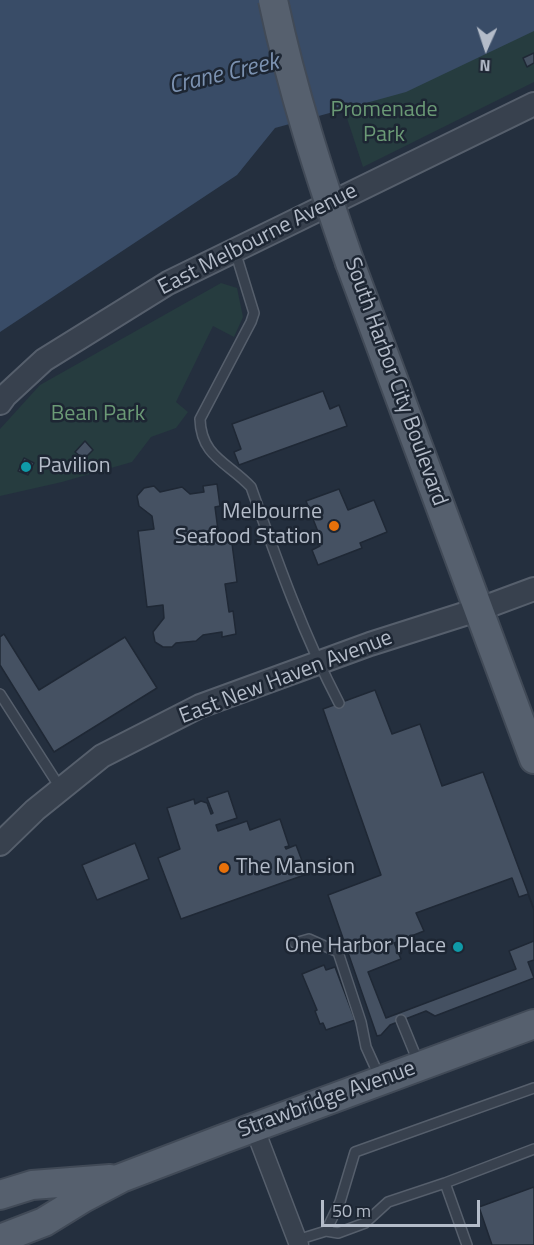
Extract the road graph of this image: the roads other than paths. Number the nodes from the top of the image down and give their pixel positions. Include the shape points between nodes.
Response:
1 (273, 0) edge
2 (534, 104) edge
3 (235, 250) junction
4 (0, 403) edge
5 (534, 589) edge
6 (480, 609) junction
7 (318, 663) junction
8 (0, 694) edge
9 (339, 703) dead end
10 (534, 759) edge
11 (61, 789) junction
12 (0, 844) edge
13 (295, 943) dead end
14 (401, 1020) dead end
15 (534, 1024) edge
16 (420, 1066) junction
17 (381, 1081) junction
18 (534, 1088) edge
19 (254, 1127) junction
20 (534, 1149) edge
21 (121, 1178) junction
22 (445, 1183) junction
23 (0, 1195) edge
24 (326, 1231) junction
25 (0, 1239) edge
26 (298, 1242) edge
27 (467, 1245) edge

1 - 6 main road, South Harbor City Boulevard, bridge via 323,188
2 - 3 street, East Melbourne Avenue
3 - 4 street, East Melbourne Avenue via 168,283 44,360
3 - 7 lane via 254,313 200,419 200,432 214,457 251,487
5 - 6 street, East New Haven Avenue
6 - 7 street, East New Haven Avenue
6 - 10 main road, South Harbor City Boulevard
7 - 9 lane
7 - 11 street, East New Haven Avenue via 200,706 102,756
8 - 11 lane
11 - 12 street, East New Haven Avenue
13 - 17 lane via 309,939 338,952 366,1047
14 - 16 lane
15 - 16 main road, Strawbridge Avenue
16 - 17 main road, Strawbridge Avenue
17 - 19 main road, Strawbridge Avenue
18 - 24 lane via 356,1152
19 - 21 main road, Strawbridge Avenue
19 - 26 street
20 - 22 lane
21 - 23 main road, Strawbridge Avenue via 32,1185
21 - 25 main road, Strawbridge Avenue via 44,1222
22 - 24 lane via 388,1202 365,1223 338,1233
22 - 27 lane
24 - 26 lane

